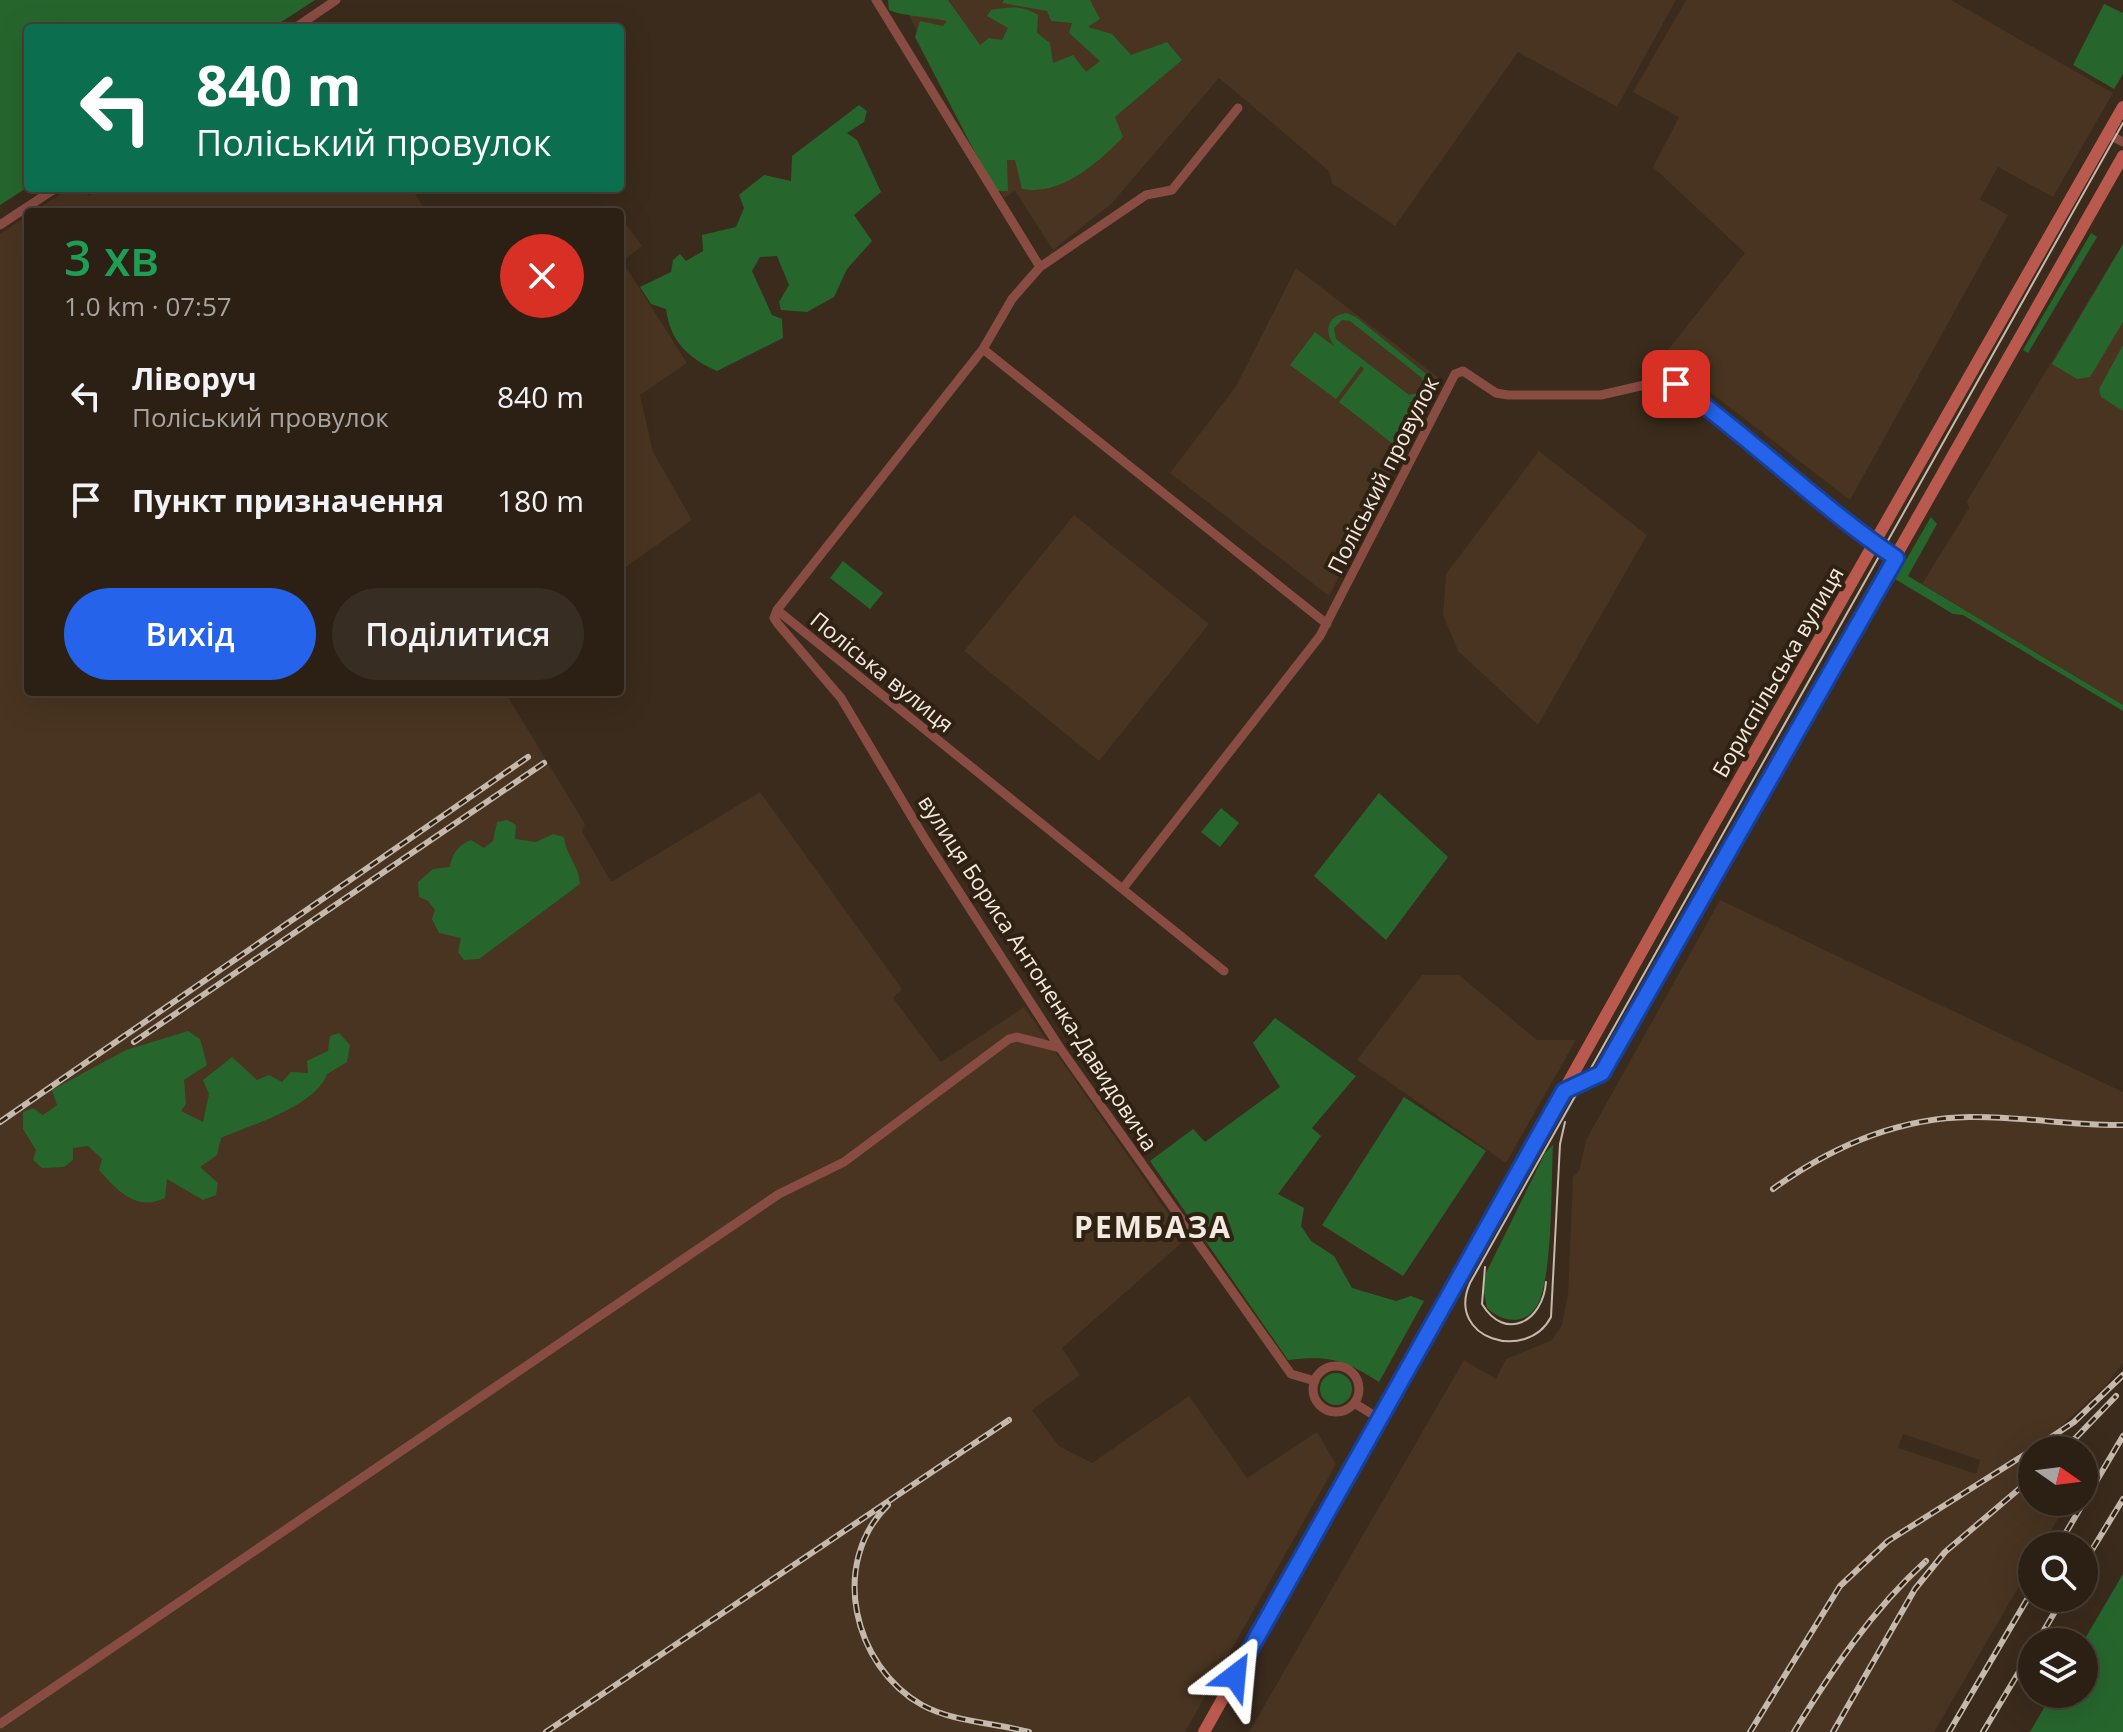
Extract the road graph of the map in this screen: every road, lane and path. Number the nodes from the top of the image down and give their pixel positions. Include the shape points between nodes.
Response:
1 (336, 0) edge
2 (876, 0) edge
3 (301, 24) edge
4 (2123, 107) edge
5 (1238, 108) dead end
6 (2108, 134) junction
7 (2123, 142) edge
8 (2123, 156) edge
9 (50, 192) edge
10 (26, 208) edge
11 (24, 209) edge
12 (0, 225) edge
13 (1040, 267) junction
14 (983, 349) junction
15 (1875, 544) junction
16 (1896, 558) junction
17 (777, 610) junction
18 (1327, 624) junction
19 (1124, 887) junction
20 (1224, 971) dead end
21 (1060, 1048) junction
22 (1564, 1091) junction
23 (1315, 1381) junction
24 (1354, 1403) junction
25 (1380, 1419) junction
26 (0, 1724) edge
27 (1204, 1732) edge

1 - 3 street
2 - 13 street
4 - 6 main road, Бориспільська вулиця
5 - 13 street, Поліська вулиця via 1172,190 1146,195
6 - 7 street
6 - 15 main road, Бориспільська вулиця
8 - 16 main road, Бориспільська вулиця
9 - 10 street
11 - 12 street
13 - 14 street, Поліська вулиця via 1012,299
14 - 17 street, Поліська вулиця
14 - 18 street
15 - 16 street, Поліський провулок
15 - 18 street, Поліський провулок via 1676,384 1662,381 1601,395 1508,395 1463,371 1455,374
15 - 22 main road, Бориспільська вулиця
16 - 22 main road, Бориспільська вулиця via 1602,1073
17 - 19 street, Поліська вулиця
17 - 21 street, вулиця Бориса Антоненка-Давидовича via 774,618 841,698
18 - 19 street, Поліський провулок
19 - 20 street, Поліська вулиця
21 - 23 street, вулиця Бориса Антоненка-Давидовича via 1291,1374
21 - 26 street via 1009,1039 844,1162 779,1194
22 - 25 main road, Бориспільська вулиця
23 - 24 street via 1315,1398 1327,1410 1345,1410
23 - 24 street via 1327,1368 1350,1371 1359,1386
24 - 25 street
25 - 27 main road, Бориспільська вулиця

